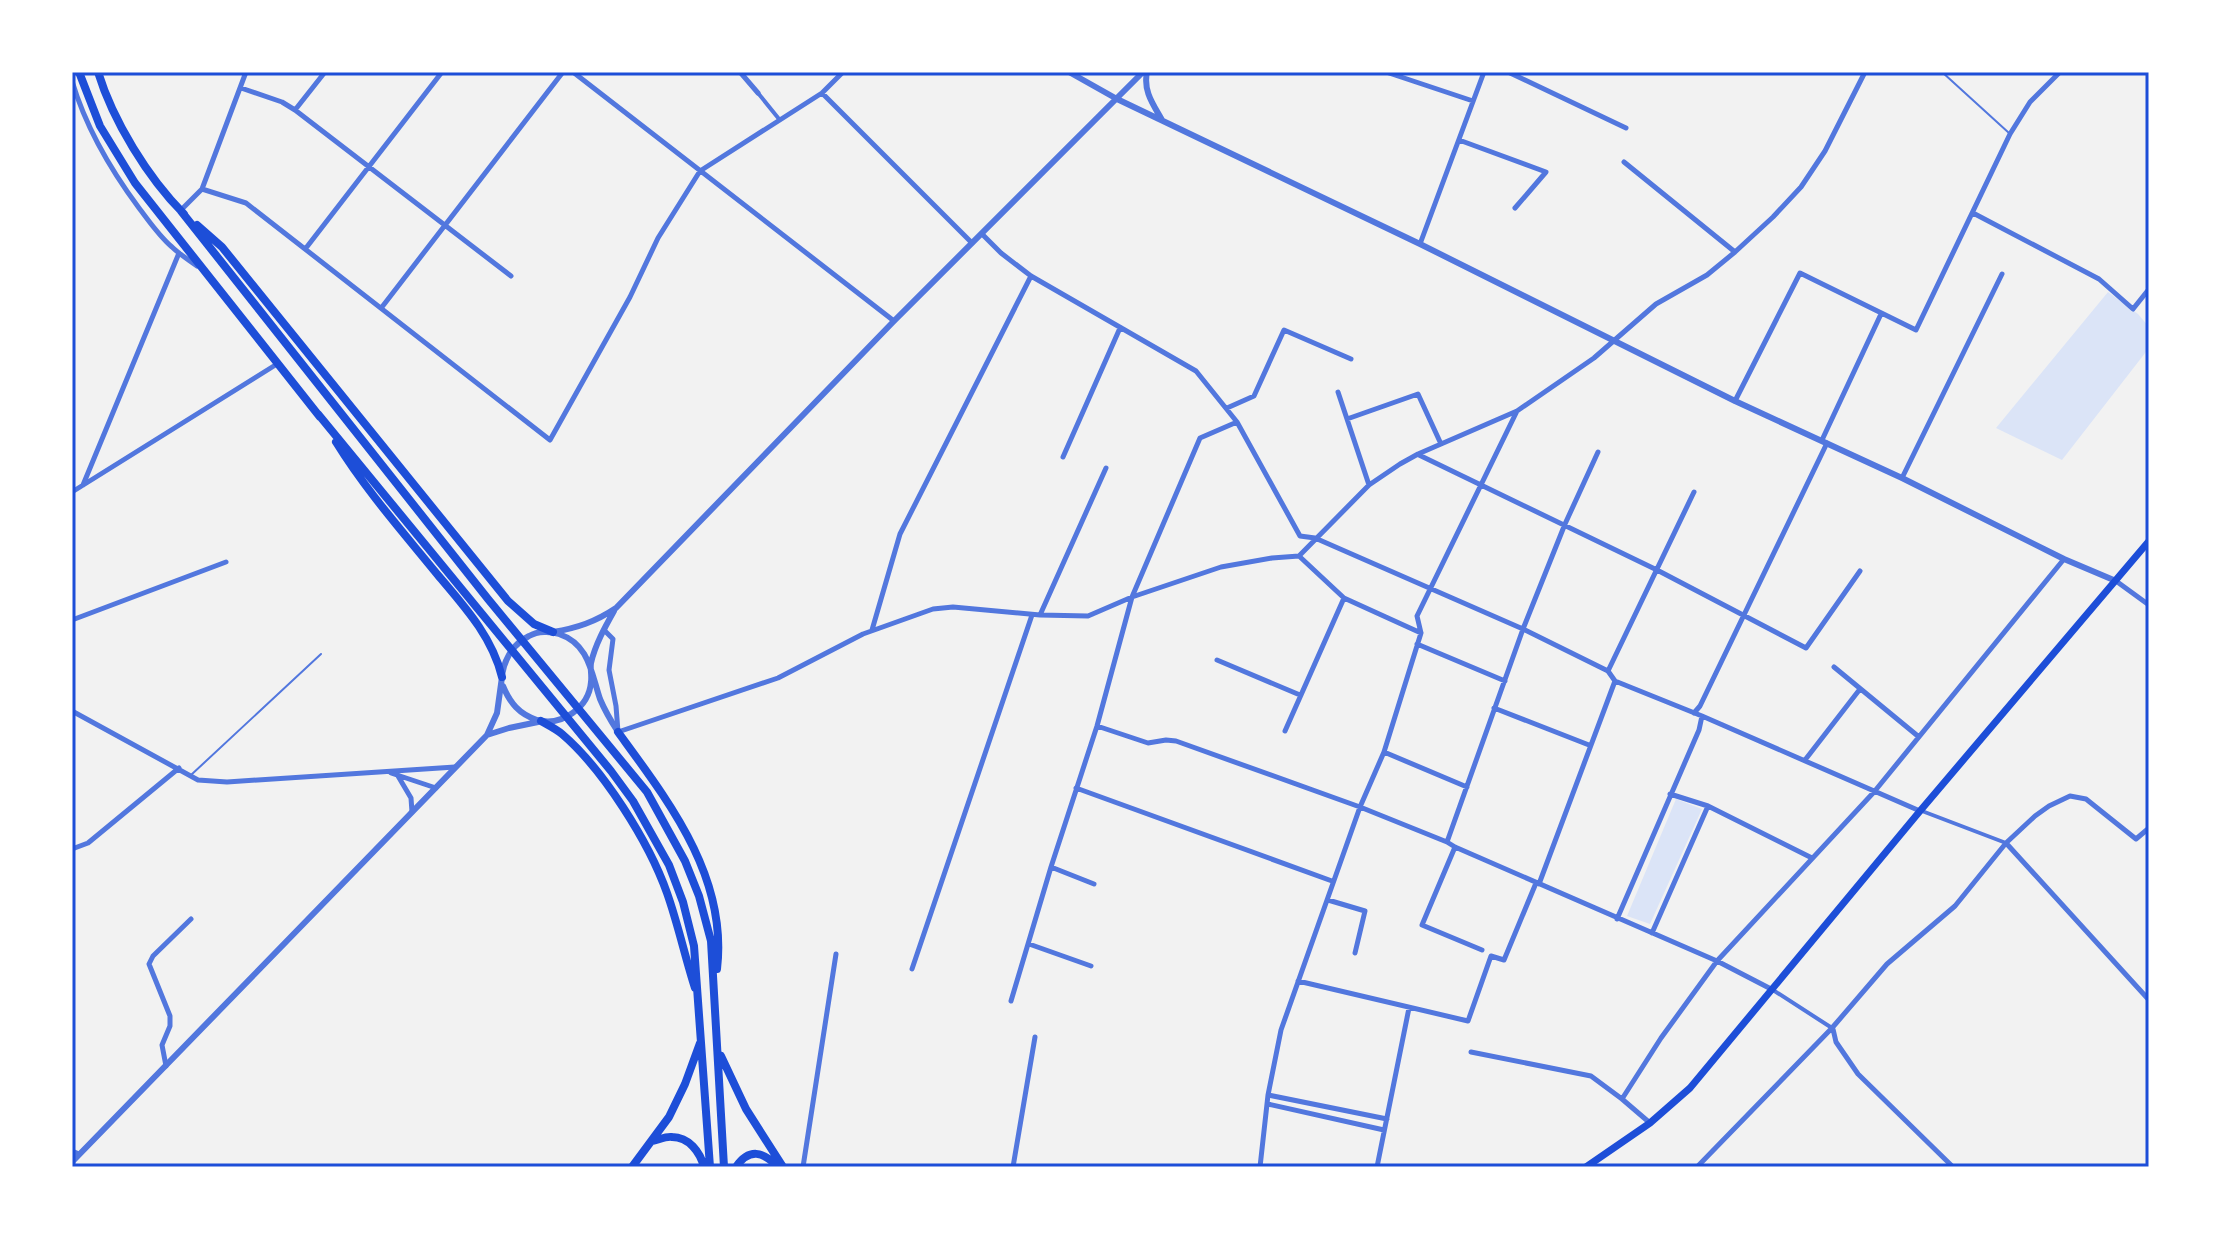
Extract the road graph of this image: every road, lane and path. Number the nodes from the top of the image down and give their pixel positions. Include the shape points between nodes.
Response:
1 (79, 72) edge
2 (98, 72) edge
3 (246, 72) edge
4 (325, 72) edge
5 (442, 72) edge
6 (563, 72) edge
7 (573, 72) edge
8 (740, 72) edge
9 (843, 72) edge
10 (1069, 72) edge
11 (1145, 72) edge
12 (1386, 72) edge
13 (1484, 72) edge
14 (1508, 72) edge
15 (1865, 72) edge
16 (1942, 72) edge
17 (2060, 72) edge
18 (583, 75) edge
19 (72, 81) edge
20 (241, 88) junction
21 (758, 93) joint
22 (822, 93) junction
23 (1117, 99) junction
24 (1473, 101) junction
25 (295, 110) junction
26 (779, 119) junction
27 (1162, 120) junction
28 (1626, 128) dead end
29 (2010, 134) junction
30 (1459, 140) junction
31 (1624, 162) dead end
32 (369, 165) junction
33 (700, 171) junction
34 (202, 189) junction
35 (1515, 208) dead end
36 (181, 211) junction
37 (1973, 213) junction
38 (447, 224) junction
39 (982, 234) junction
40 (972, 243) junction
41 (1420, 244) junction
42 (306, 248) junction
43 (1735, 252) junction
44 (179, 253) junction
45 (202, 270) junction
46 (2002, 274) dead end
47 (511, 276) dead end
48 (1031, 276) junction
49 (2149, 289) edge
50 (382, 307) junction
51 (1881, 314) junction
52 (894, 321) junction
53 (1120, 328) junction
54 (1613, 341) junction
55 (1351, 359) dead end
56 (277, 364) junction
57 (1338, 392) dead end
58 (1735, 401) junction
59 (1227, 408) junction
60 (1517, 411) junction
61 (318, 414) junction
62 (1347, 419) junction
63 (1237, 422) junction
64 (1824, 442) junction
65 (1441, 444) junction
66 (1598, 452) dead end
67 (1418, 454) junction
68 (1063, 457) dead end
69 (1106, 468) dead end
70 (1902, 478) junction
71 (1482, 484) junction
72 (83, 485) junction
73 (1369, 485) junction
74 (72, 492) edge
75 (1694, 492) dead end
76 (1565, 524) junction
77 (1315, 538) junction
78 (2149, 541) edge
79 (1299, 556) junction
80 (2064, 559) junction
81 (226, 562) dead end
82 (1657, 570) junction
83 (1860, 571) dead end
84 (2116, 581) junction
85 (1431, 589) junction
86 (1132, 597) junction
87 (1344, 598) junction
88 (2149, 605) edge
89 (616, 608) junction
90 (1032, 615) junction
91 (1040, 615) junction
92 (1745, 615) junction
93 (72, 620) edge
94 (1523, 629) junction
95 (604, 630) junction
96 (872, 630) junction
97 (553, 632) junction
98 (1421, 633) junction
99 (1417, 644) junction
100 (321, 654) dead end
101 (1217, 660) dead end
102 (590, 665) junction
103 (1834, 667) dead end
104 (1608, 671) junction
105 (502, 677) junction
106 (1505, 681) junction
107 (1615, 681) junction
108 (1860, 689) junction
109 (1300, 695) junction
110 (1494, 708) junction
111 (72, 711) edge
112 (1694, 713) junction
113 (1702, 716) junction
114 (541, 721) junction
115 (1097, 726) junction
116 (1285, 731) dead end
117 (618, 732) junction
118 (487, 735) junction
119 (1919, 737) junction
120 (1589, 745) junction
121 (1384, 752) junction
122 (1805, 760) junction
123 (456, 767) junction
124 (179, 768) junction
125 (386, 772) junction
126 (191, 775) junction
127 (398, 775) junction
128 (1467, 787) junction
129 (436, 788) junction
130 (1076, 788) junction
131 (1874, 792) junction
132 (1670, 794) junction
133 (1708, 806) junction
134 (1360, 807) junction
135 (1920, 811) junction
136 (412, 812) junction
137 (2149, 828) edge
138 (1447, 842) junction
139 (2006, 843) junction
140 (1455, 847) junction
141 (72, 849) edge
142 (1812, 858) junction
143 (1051, 867) junction
144 (1332, 881) junction
145 (1538, 883) junction
146 (1094, 884) dead end
147 (1328, 900) junction
148 (191, 919) dead end
149 (1617, 919) junction
150 (1652, 933) junction
151 (1029, 944) junction
152 (1482, 950) dead end
153 (1355, 953) dead end
154 (836, 954) dead end
155 (1717, 961) junction
156 (1091, 966) dead end
157 (912, 969) dead end
158 (1298, 981) junction
159 (715, 990) junction
160 (1773, 990) junction
161 (2149, 1000) edge
162 (699, 1001) junction
163 (1011, 1001) dead end
164 (1409, 1008) junction
165 (1832, 1028) junction
166 (1035, 1037) dead end
167 (702, 1038) junction
168 (718, 1049) junction
169 (1471, 1052) dead end
170 (166, 1066) junction
171 (1268, 1095) junction
172 (1622, 1099) junction
173 (1268, 1104) junction
174 (1387, 1119) junction
175 (1650, 1123) junction
176 (1384, 1130) junction
177 (651, 1141) junction
178 (76, 1152) edge
179 (72, 1162) edge
180 (632, 1167) edge
181 (704, 1167) edge
182 (710, 1167) edge
183 (724, 1167) edge
184 (736, 1167) edge
185 (780, 1167) edge
186 (803, 1167) edge
187 (1013, 1167) edge
188 (1260, 1167) edge
189 (1377, 1167) edge
190 (1586, 1167) edge
191 (1697, 1167) edge
192 (1953, 1167) edge

1 - 45 highway via 115,153
2 - 36 highway via 129,141
3 - 20 street
4 - 25 street
5 - 32 street
6 - 38 street
7 - 18 street
8 - 21 street
9 - 22 street
10 - 23 street
11 - 23 street
11 - 27 street via 1150,100
12 - 24 street
13 - 24 street
14 - 28 street
15 - 43 street via 1801,187
16 - 29 lane
17 - 29 street via 2030,102
18 - 33 street
19 - 44 street via 90,132 107,160
20 - 25 street
20 - 34 street
21 - 26 street
22 - 26 street
22 - 40 street
23 - 27 street
23 - 39 street
24 - 30 street
25 - 32 street
26 - 33 street
27 - 41 street
29 - 37 street
30 - 35 street via 1546,172
30 - 41 street
31 - 43 street
32 - 38 street
32 - 42 street
33 - 50 street via 658,238 550,440
33 - 52 street
34 - 36 street
34 - 42 street via 246,203
36 - 97 highway via 222,247 508,601 534,624
36 - 159 highway via 647,792 699,896 711,941
37 - 49 street via 2099,279 2133,309
37 - 51 street via 1916,330
38 - 47 street
38 - 50 street
39 - 40 street
39 - 48 street
40 - 52 street
41 - 54 street
42 - 50 street
43 - 54 street via 1656,304
44 - 45 street
44 - 72 street
45 - 56 highway
46 - 70 street
48 - 53 street
48 - 96 street via 900,534
51 - 58 street via 1800,273
51 - 64 street
52 - 89 street
53 - 59 street via 1196,371
53 - 68 street
54 - 58 street
54 - 60 street
55 - 59 street via 1284,330 1254,396
56 - 61 highway
56 - 72 street
57 - 62 street
58 - 64 street
59 - 63 street
60 - 65 street
60 - 71 street
61 - 105 highway via 353,470 474,619
61 - 162 highway via 633,801 683,902
62 - 65 street via 1418,394
62 - 73 street
63 - 77 street via 1300,536
63 - 86 street via 1200,438
64 - 70 street
64 - 92 street
65 - 67 street
66 - 76 street
67 - 71 street
67 - 73 street
69 - 91 street
70 - 80 street
71 - 76 street
71 - 85 street
72 - 74 street
73 - 77 street
75 - 82 street
76 - 82 street
76 - 94 street
77 - 79 street
77 - 85 street
78 - 84 main road
79 - 86 street via 1221,567
79 - 87 street
80 - 84 street
80 - 119 street
81 - 93 street
82 - 92 street
82 - 104 street
83 - 92 street via 1806,648
84 - 88 street
84 - 135 main road
85 - 94 street
85 - 98 street via 1417,616
86 - 91 street via 1088,616
86 - 115 street
87 - 98 street
87 - 109 street
89 - 95 street
89 - 97 street via 597,620
90 - 91 street
90 - 96 street via 953,607
90 - 157 street
92 - 112 street
94 - 104 street
94 - 106 street
95 - 102 street
95 - 117 street via 613,639 609,670
96 - 117 street via 778,678
97 - 102 street via 583,649
97 - 105 street via 520,641 508,654
98 - 99 street
99 - 106 street
99 - 121 street
100 - 126 lane
101 - 109 street
102 - 114 street via 586,699 559,720
102 - 117 street
103 - 108 street
104 - 107 street
105 - 114 street via 511,704
105 - 118 street via 497,713
106 - 110 street
107 - 112 street
107 - 120 street
108 - 119 street
108 - 122 street
109 - 116 street
110 - 120 street
110 - 128 street
111 - 124 street
112 - 113 street
113 - 122 street
113 - 132 street
114 - 118 street
114 - 162 highway via 575,747 607,784 640,837 666,892
115 - 130 street
115 - 134 street via 1148,743 1176,741
117 - 159 highway via 662,792 702,866 716,917
118 - 123 street
119 - 131 street
120 - 145 street
121 - 128 street
121 - 134 street
122 - 131 street
123 - 125 street
123 - 129 street
124 - 126 street
124 - 141 street via 88,843
125 - 126 street via 227,782
125 - 127 street
127 - 129 street
127 - 136 street via 411,798
128 - 138 street
129 - 136 street
130 - 143 street
130 - 144 street
131 - 135 street
131 - 142 street
132 - 133 street
132 - 149 street
133 - 142 street
133 - 150 street
134 - 138 street
134 - 144 street
135 - 139 street
135 - 160 main road
136 - 170 street
137 - 139 street via 2136,839 2086,799 2070,796 2035,816
138 - 140 street
139 - 161 street
139 - 165 street via 1955,906 1887,964
140 - 145 street
140 - 152 street via 1422,925
142 - 155 street
143 - 146 street
143 - 151 street
144 - 147 street
145 - 149 street
145 - 164 street via 1504,960 1491,956 1468,1021
147 - 153 street via 1365,911
147 - 158 street
148 - 170 street via 149,964 170,1016 162,1045
149 - 150 street
150 - 155 street
151 - 156 street
151 - 163 street
154 - 186 street
155 - 160 street
155 - 172 street
158 - 164 street
158 - 171 street
159 - 168 highway
160 - 165 street
160 - 175 main road via 1690,1088
162 - 167 highway
164 - 174 street
165 - 191 street
165 - 192 street via 1858,1074
166 - 187 street
167 - 177 highway via 669,1117
167 - 182 highway
168 - 183 highway
168 - 185 highway
169 - 172 street via 1591,1076
170 - 178 street
171 - 173 street
171 - 174 street
172 - 175 street
173 - 176 street
173 - 188 street
174 - 176 street
175 - 190 main road
176 - 189 street
177 - 180 highway
177 - 181 highway via 671,1136 683,1140 696,1149
178 - 179 street
184 - 185 highway via 754,1153

